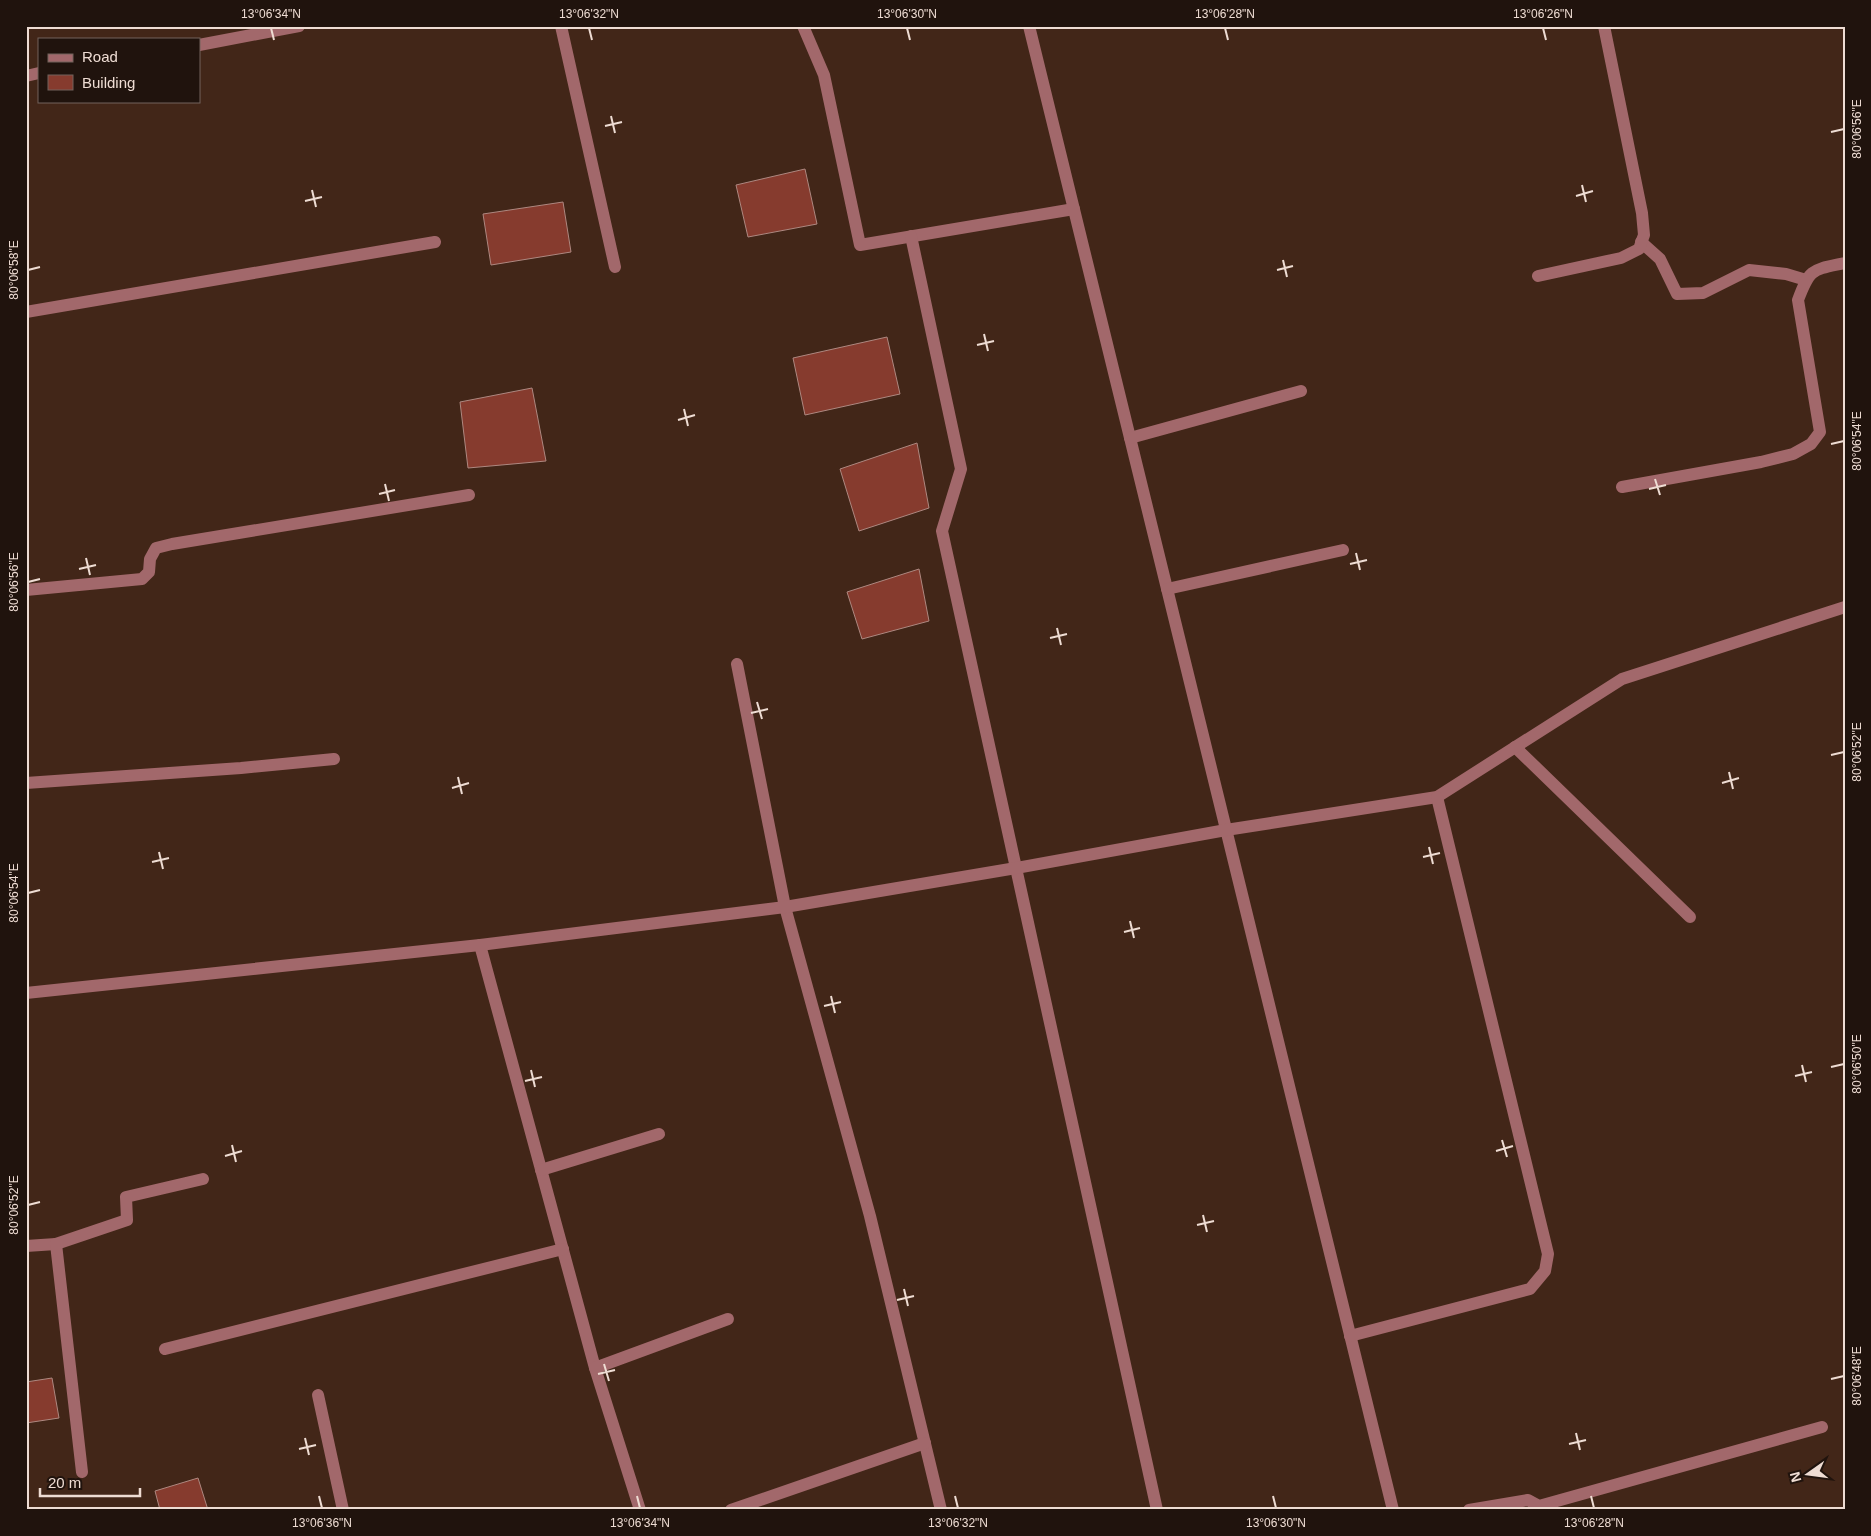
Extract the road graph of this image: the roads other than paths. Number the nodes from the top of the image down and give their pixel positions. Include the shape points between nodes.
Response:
1 (299, 26) edge
2 (560, 26) edge
3 (803, 26) edge
4 (1029, 26) edge
5 (1604, 26) edge
6 (232, 32) edge
7 (200, 44) edge
8 (1074, 209) junction
9 (911, 236) junction
10 (435, 242) dead end
11 (1641, 242) junction
12 (1845, 263) edge
13 (616, 267) dead end
14 (1538, 276) dead end
15 (1806, 280) junction
16 (26, 312) edge
17 (1301, 391) dead end
18 (1130, 438) junction
19 (1622, 487) dead end
20 (469, 495) dead end
21 (1343, 550) dead end
22 (1167, 589) junction
23 (26, 590) edge
24 (1845, 607) edge
25 (737, 664) dead end
26 (1515, 747) junction
27 (334, 759) dead end
28 (26, 783) edge
29 (1437, 797) junction
30 (1226, 830) junction
31 (1016, 868) junction
32 (785, 906) junction
33 (1690, 916) dead end
34 (480, 946) junction
35 (26, 993) edge
36 (660, 1134) dead end
37 (542, 1170) junction
38 (203, 1180) dead end
39 (56, 1244) junction
40 (26, 1246) edge
41 (564, 1250) junction
42 (728, 1319) dead end
43 (1350, 1336) junction
44 (165, 1349) dead end
45 (595, 1368) junction
46 (318, 1396) dead end
47 (1822, 1426) dead end
48 (925, 1443) junction
49 (82, 1472) dead end
50 (1540, 1508) edge
51 (343, 1510) edge
52 (640, 1510) edge
53 (731, 1510) edge
54 (941, 1510) edge
55 (1157, 1510) edge
56 (1393, 1510) edge
57 (1469, 1510) edge

1 - 6 street
2 - 13 street
3 - 9 street via 824,76 860,245
4 - 8 street
5 - 11 street via 1642,213 1644,235
6 - 7 street
8 - 9 street
8 - 18 street
9 - 31 street via 961,469 942,531
10 - 16 street
11 - 14 street via 1639,249 1621,258
11 - 15 street via 1660,259 1677,294 1703,293 1749,270
12 - 15 street via 1813,271
15 - 19 street via 1798,300 1820,432 1811,444 1793,454 1761,462
17 - 18 street
18 - 22 street
20 - 23 street via 172,544 156,548 150,559 149,572 142,579
21 - 22 street
22 - 30 street
24 - 26 street via 1622,679
25 - 32 street
26 - 29 street
26 - 33 street
27 - 28 street
29 - 30 street
29 - 43 street via 1548,1254 1545,1271 1530,1289
30 - 31 street
30 - 43 street
31 - 32 street
31 - 55 street
32 - 34 street
32 - 48 street via 870,1216
34 - 35 street
34 - 37 street
36 - 37 street
37 - 41 street
38 - 39 street via 126,1197 127,1220
39 - 40 street
39 - 49 street
41 - 44 street
41 - 45 street
42 - 45 street
43 - 56 street
45 - 52 street
46 - 51 street
47 - 50 street
48 - 53 street
48 - 54 street
50 - 57 street via 1528,1500

